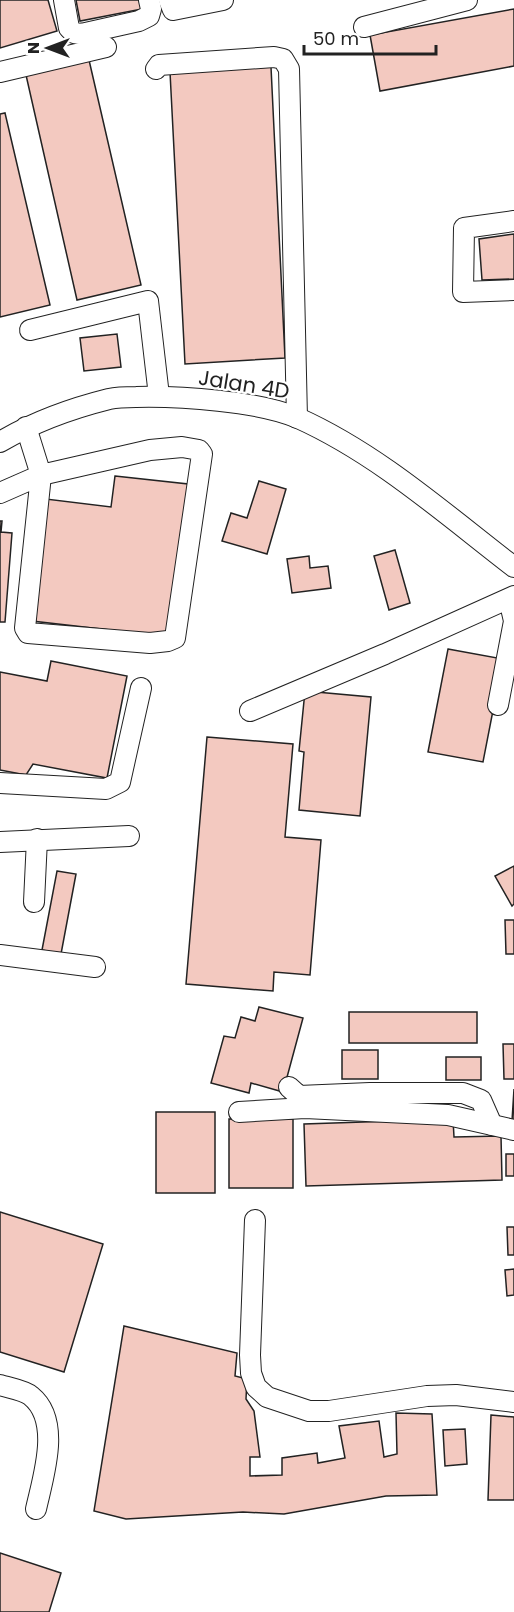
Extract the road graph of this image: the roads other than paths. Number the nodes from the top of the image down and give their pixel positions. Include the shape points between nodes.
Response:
1 (64, 0) edge
2 (149, 0) edge
3 (169, 0) edge
4 (223, 0) edge
5 (467, 0) edge
6 (364, 27) dead end
7 (106, 47) dead end
8 (156, 69) dead end
9 (0, 72) edge
10 (514, 221) edge
11 (514, 290) edge
12 (30, 330) dead end
13 (159, 396) junction
14 (297, 418) junction
15 (26, 427) junction
16 (0, 442) edge
17 (41, 475) junction
18 (0, 493) edge
19 (514, 567) edge
20 (512, 597) edge
21 (141, 688) dead end
22 (498, 705) dead end
23 (250, 711) dead end
24 (0, 783) edge
25 (129, 836) dead end
26 (37, 839) junction
27 (0, 842) edge
28 (34, 902) dead end
29 (0, 955) edge
30 (95, 967) dead end
31 (289, 1086) dead end
32 (239, 1112) dead end
33 (492, 1125) junction
34 (514, 1130) edge
35 (255, 1220) dead end
36 (0, 1385) edge
37 (514, 1402) edge
38 (36, 1509) dead end

1 - 2 street via 69,28 81,34 149,16
3 - 4 street via 173,10
5 - 6 street
7 - 9 street
8 - 14 street via 159,65 274,57 283,59 290,69
10 - 11 street via 464,228 463,292
12 - 13 street via 147,301
13 - 14 street, Jalan 4D via 237,403
13 - 15 street, Jalan 4D via 111,398
14 - 19 street, Jalan 4D via 371,458
15 - 16 street, Jalan 4D
15 - 17 street
17 - 17 street via 150,450 199,450 202,454 176,638 150,643 28,633 25,628
17 - 18 street
20 - 22 street via 514,621
20 - 23 street
21 - 24 street via 120,782 106,789
25 - 26 street
26 - 27 street
26 - 28 street
29 - 30 street
31 - 33 street via 299,1096 463,1093 481,1100
32 - 33 street via 305,1108 448,1115
33 - 34 street
35 - 37 street via 251,1373 256,1387 267,1397 309,1411 427,1396
36 - 38 street via 30,1395 45,1415 49,1442

